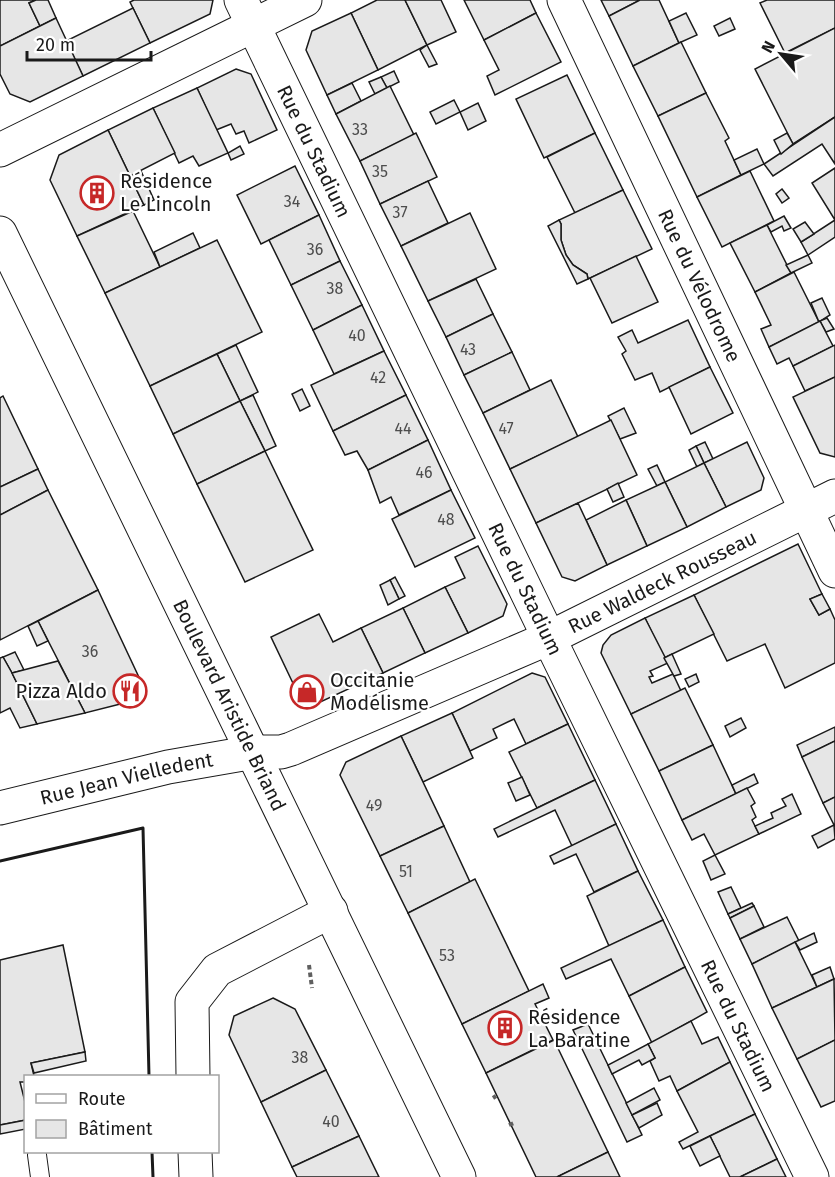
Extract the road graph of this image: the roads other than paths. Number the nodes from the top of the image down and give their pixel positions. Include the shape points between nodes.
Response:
1 (305, 0) edge
2 (564, 0) edge
3 (247, 13) edge
4 (0, 150) edge
5 (0, 233) edge
6 (835, 496) edge
7 (804, 510) junction
8 (835, 571) edge
9 (549, 638) junction
10 (254, 752) junction
11 (0, 807) edge
12 (331, 911) junction
13 (194, 1075) edge
14 (195, 1153) edge
15 (37, 1155) dead end
16 (40, 1177) edge
17 (196, 1177) edge
18 (459, 1177) edge
19 (813, 1177) edge

1 - 3 street
2 - 7 street, Rue du Vélodrome
3 - 4 street
3 - 9 street, Rue du Stadium
5 - 10 street, Boulevard Aristide Briand
6 - 7 street, Rue Waldeck Rousseau
7 - 8 street, Rue du Vélodrome
7 - 9 street, Rue Waldeck Rousseau
9 - 10 street, Rue Waldeck Rousseau via 291,749
9 - 19 street, Rue du Stadium
10 - 11 street, Rue Jean Vielledent via 168,767
10 - 12 street, Boulevard Aristide Briand
12 - 13 street via 218,970 192,1002
12 - 18 street, Boulevard Aristide Briand
14 - 17 street
15 - 16 lane

